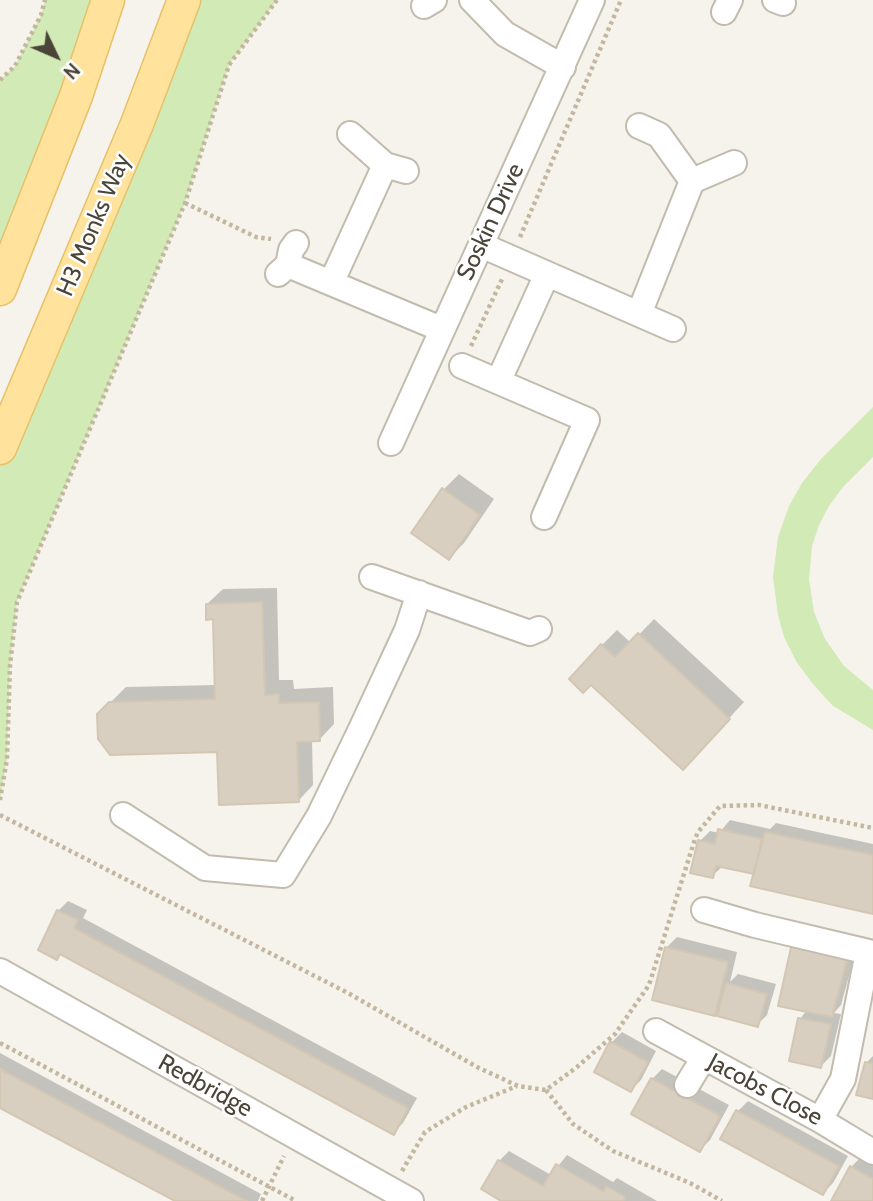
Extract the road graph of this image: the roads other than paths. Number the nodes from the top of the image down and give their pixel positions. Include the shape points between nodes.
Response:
1 (108, 0) edge
2 (184, 0) edge
3 (472, 0) edge
4 (592, 0) edge
5 (563, 67) junction
6 (639, 126) dead end
7 (350, 134) dead end
8 (734, 163) dead end
9 (692, 181) junction
10 (481, 245) junction
11 (288, 258) road end
12 (547, 274) junction
13 (332, 281) junction
14 (0, 289) edge
15 (639, 314) junction
16 (441, 329) junction
17 (673, 329) dead end
18 (462, 366) road end
19 (499, 380) junction
20 (391, 443) dead end
21 (0, 448) edge
22 (544, 517) dead end
23 (372, 577) dead end
24 (419, 593) junction
25 (539, 629) dead end
26 (123, 815) dead end
27 (704, 910) dead end
28 (871, 953) edge
29 (0, 971) edge
30 (656, 1031) dead end
31 (704, 1057) junction
32 (687, 1085) dead end
33 (820, 1119) junction
34 (873, 1152) edge
35 (400, 1196) edge

1 - 14 main road via 76,96
2 - 21 main road, H3 Monks Way via 137,124
3 - 5 street via 505,34
4 - 5 street, Soskin Drive
5 - 10 street, Soskin Drive
6 - 9 street via 659,135
7 - 13 street via 396,168
8 - 9 street
9 - 15 street
10 - 12 street
10 - 16 street, Soskin Drive
11 - 13 street
12 - 15 street
12 - 19 street
13 - 16 street
15 - 17 street
16 - 20 street, Soskin Drive
18 - 19 street
19 - 22 street via 587,420
23 - 24 street
24 - 25 street via 530,633
24 - 26 street via 362,729 319,816 283,875 205,868
27 - 28 street via 754,933
28 - 33 street via 843,1079
29 - 35 street, Redbridge
30 - 31 street, Jacobs Close
31 - 32 street
31 - 33 street, Jacobs Close
33 - 34 street, Jacobs Close

